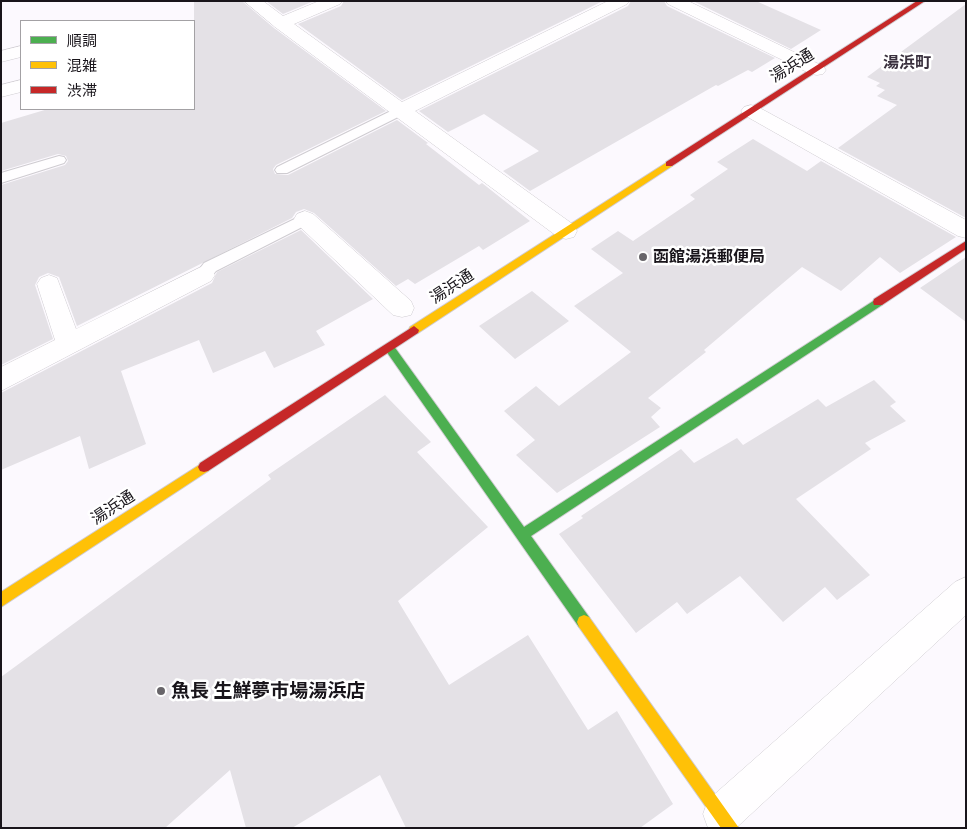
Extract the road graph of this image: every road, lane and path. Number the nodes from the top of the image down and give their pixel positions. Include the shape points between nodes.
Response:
1 (252, 1) edge
2 (334, 1) edge
3 (621, 1) edge
4 (674, 1) edge
5 (922, 1) edge
6 (281, 23) junction
7 (20, 51) edge
8 (1, 56) edge
9 (817, 70) junction
10 (20, 86) edge
11 (1, 92) edge
12 (401, 110) junction
13 (751, 111) junction
14 (59, 160) dead end
15 (282, 170) dead end
16 (1, 178) edge
17 (305, 219) joint
18 (966, 230) edge
19 (566, 231) junction
20 (966, 244) edge
21 (203, 275) joint
22 (49, 284) dead end
23 (402, 308) dead end
24 (69, 345) junction
25 (389, 348) junction
26 (1, 380) edge
27 (522, 534) junction
28 (966, 593) edge
29 (1, 600) edge
30 (726, 821) edge

1 - 6 street
2 - 6 street
3 - 12 street
4 - 9 street
5 - 9 street, 湯浜通
6 - 12 street
7 - 8 street
9 - 13 street, 湯浜通
10 - 11 street
12 - 15 lane
12 - 19 street
13 - 18 street
13 - 19 street, 湯浜通
14 - 16 lane
17 - 21 lane via 210,268
17 - 23 street
19 - 25 street, 湯浜通
20 - 27 street
21 - 24 street
22 - 24 street
24 - 26 street
25 - 27 street
25 - 29 street, 湯浜通
27 - 30 street
28 - 30 street

